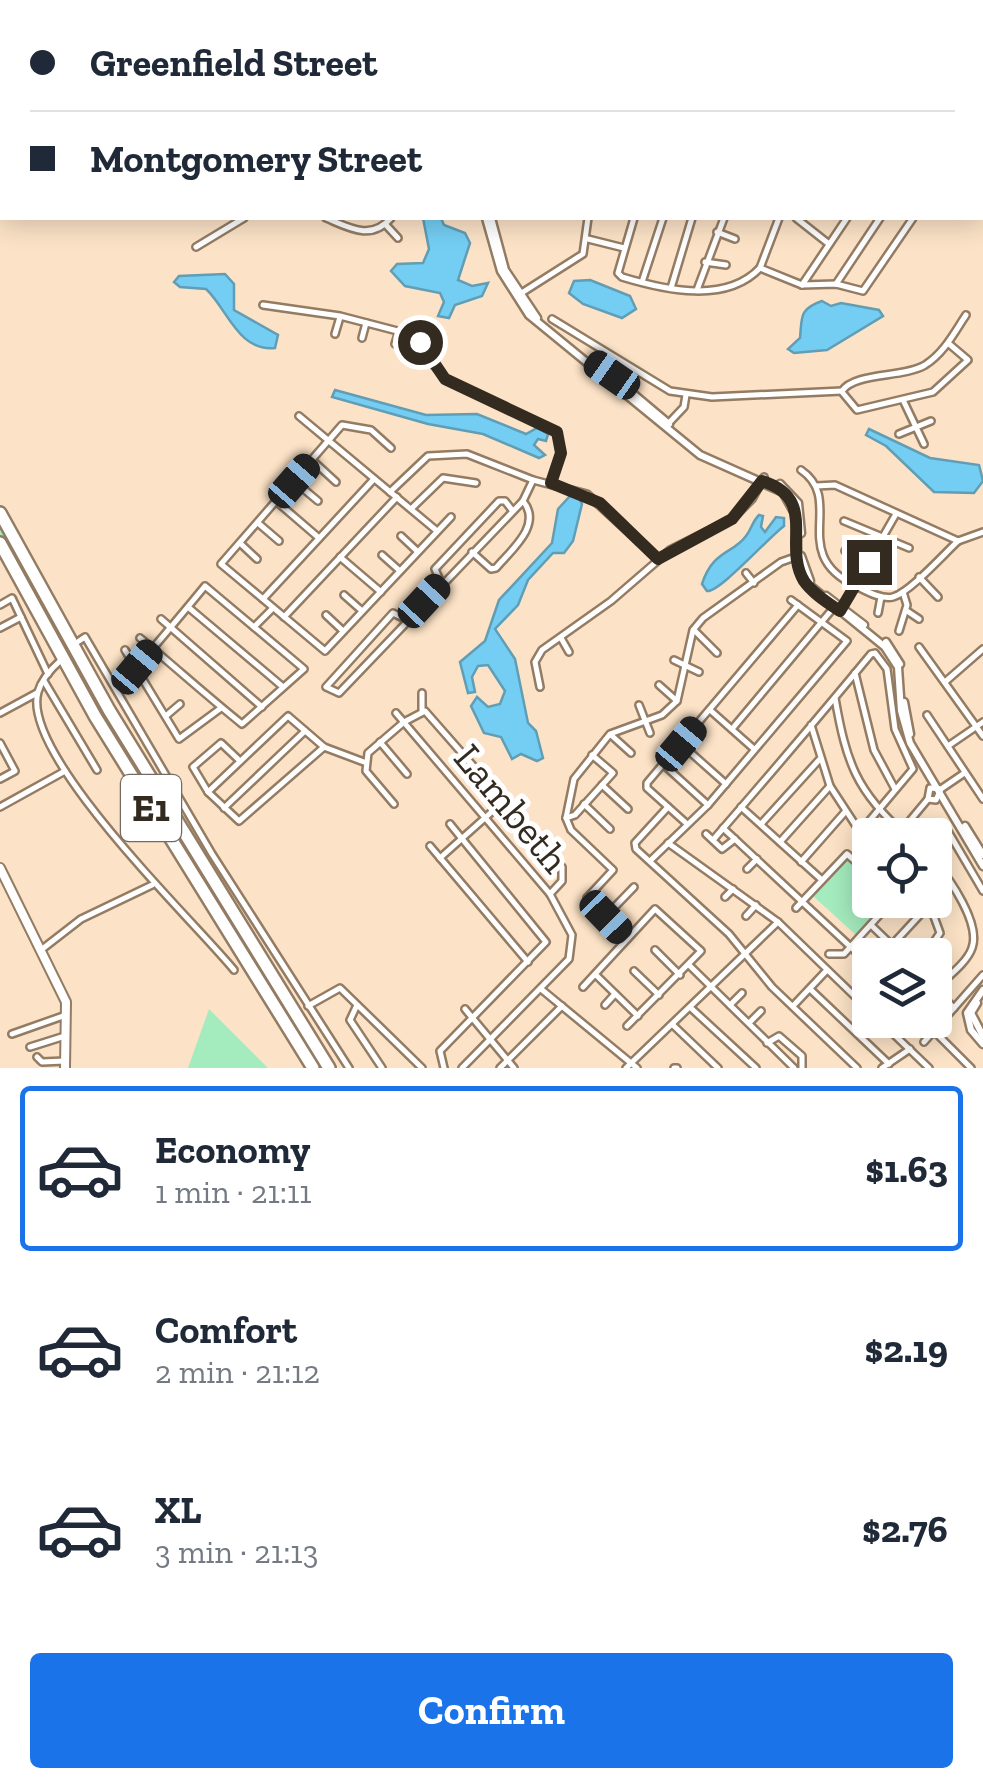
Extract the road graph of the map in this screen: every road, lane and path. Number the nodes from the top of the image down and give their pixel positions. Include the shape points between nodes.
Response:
1 (241, 220) edge
2 (331, 220) edge
3 (390, 220) edge
4 (488, 220) edge
5 (588, 220) edge
6 (633, 220) edge
7 (663, 220) edge
8 (691, 220) edge
9 (723, 220) edge
10 (778, 220) edge
11 (799, 220) edge
12 (813, 220) edge
13 (846, 220) edge
14 (879, 220) edge
15 (911, 220) edge
16 (386, 225) junction
17 (808, 227) junction
18 (717, 232) junction
19 (398, 238) dead end
20 (588, 239) junction
21 (736, 239) dead end
22 (829, 244) junction
23 (196, 246) dead end
24 (624, 248) junction
25 (705, 262) junction
26 (726, 266) dead end
27 (760, 268) junction
28 (642, 282) junction
29 (836, 284) junction
30 (802, 286) junction
31 (671, 288) junction
32 (697, 290) junction
33 (517, 296) junction
34 (263, 305) dead end
35 (309, 311) junction
36 (966, 314) dead end
37 (340, 316) junction
38 (552, 319) dead end
39 (306, 322) dead end
40 (366, 322) junction
41 (399, 332) junction
42 (335, 334) dead end
43 (362, 338) dead end
44 (948, 343) junction
45 (395, 344) dead end
46 (759, 386) dead end
47 (842, 392) junction
48 (760, 394) junction
49 (686, 395) junction
50 (904, 402) junction
51 (300, 416) dead end
52 (931, 421) dead end
53 (667, 426) junction
54 (915, 428) junction
55 (900, 434) dead end
56 (328, 439) junction
57 (924, 444) dead end
58 (391, 448) dead end
59 (312, 460) junction
60 (801, 470) dead end
61 (374, 479) junction
62 (763, 479) junction
63 (533, 480) junction
64 (294, 481) junction
65 (336, 482) dead end
66 (476, 483) dead end
67 (551, 483) junction
68 (816, 486) junction
69 (390, 492) junction
70 (397, 497) junction
71 (276, 500) junction
72 (318, 501) dead end
73 (523, 501) junction
74 (412, 509) junction
75 (512, 510) junction
76 (0, 513) edge
77 (896, 514) junction
78 (451, 517) dead end
79 (844, 520) dead end
80 (258, 522) junction
81 (437, 531) junction
82 (983, 532) edge
83 (400, 536) dead end
84 (883, 537) junction
85 (319, 538) junction
86 (278, 541) dead end
87 (958, 541) junction
88 (0, 543) edge
89 (240, 544) junction
90 (909, 548) dead end
91 (417, 551) junction
92 (845, 551) dead end
93 (472, 552) junction
94 (382, 555) dead end
95 (799, 556) junction
96 (340, 557) junction
97 (258, 559) dead end
98 (658, 559) junction
99 (869, 562) junction
100 (888, 569) dead end
101 (400, 571) junction
102 (746, 572) dead end
103 (918, 577) junction
104 (440, 583) junction
105 (754, 583) junction
106 (856, 586) junction
107 (902, 591) junction
108 (381, 592) junction
109 (344, 596) dead end
110 (881, 597) junction
111 (938, 597) dead end
112 (263, 599) junction
113 (791, 600) dead end
114 (0, 605) edge
115 (798, 605) junction
116 (188, 607) junction
117 (838, 607) junction
118 (274, 608) junction
119 (362, 611) junction
120 (906, 611) junction
121 (878, 613) dead end
122 (594, 614) junction
123 (326, 615) dead end
124 (21, 617) junction
125 (284, 617) junction
126 (160, 619) dead end
127 (919, 619) dead end
128 (407, 620) junction
129 (822, 623) junction
130 (601, 626) dead end
131 (170, 627) junction
132 (0, 628) edge
133 (254, 628) junction
134 (694, 630) junction
135 (343, 631) junction
136 (899, 631) dead end
137 (140, 638) dead end
138 (560, 638) junction
139 (78, 641) dead end
140 (152, 648) junction
141 (919, 648) dead end
142 (983, 649) edge
143 (125, 650) dead end
144 (570, 652) dead end
145 (717, 653) dead end
146 (674, 660) dead end
147 (60, 661) dead end
148 (688, 666) junction
149 (137, 667) junction
150 (699, 672) dead end
151 (856, 673) junction
152 (48, 674) junction
153 (44, 681) junction
154 (944, 682) junction
155 (659, 685) dead end
156 (160, 686) dead end
157 (283, 687) junction
158 (540, 687) dead end
159 (150, 692) junction
160 (422, 692) dead end
161 (37, 693) junction
162 (834, 698) junction
163 (677, 701) junction
164 (180, 704) dead end
165 (638, 705) dead end
166 (262, 707) junction
167 (221, 708) junction
168 (422, 710) junction
169 (710, 710) junction
170 (0, 712) edge
171 (396, 713) dead end
172 (927, 715) dead end
173 (166, 716) junction
174 (645, 721) junction
175 (404, 722) junction
176 (983, 722) edge
177 (811, 724) junction
178 (977, 728) junction
179 (732, 729) junction
180 (305, 731) junction
181 (650, 733) dead end
182 (610, 734) junction
183 (983, 736) edge
184 (380, 742) junction
185 (0, 743) edge
186 (681, 744) junction
187 (948, 746) junction
188 (324, 747) junction
189 (754, 749) junction
190 (631, 752) dead end
191 (592, 755) junction
192 (820, 758) junction
193 (240, 761) junction
194 (365, 762) junction
195 (663, 764) junction
196 (98, 770) dead end
197 (64, 771) junction
198 (407, 774) dead end
199 (964, 774) junction
200 (0, 779) edge
201 (726, 784) junction
202 (602, 785) junction
203 (830, 786) junction
204 (895, 788) junction
205 (939, 790) junction
206 (208, 792) junction
207 (505, 800) junction
208 (983, 800) edge
209 (394, 804) dead end
210 (584, 804) junction
211 (708, 805) junction
212 (0, 807) edge
213 (668, 807) junction
214 (741, 807) junction
215 (224, 808) junction
216 (628, 809) dead end
217 (876, 810) junction
218 (845, 812) junction
219 (485, 818) junction
220 (566, 818) junction
221 (885, 818) edge
222 (914, 818) edge
223 (450, 824) dead end
224 (688, 824) junction
225 (761, 824) junction
226 (723, 828) junction
227 (610, 829) dead end
228 (706, 834) dead end
229 (952, 838) edge
230 (461, 839) junction
231 (735, 839) junction
232 (713, 840) junction
233 (780, 842) junction
234 (668, 843) junction
235 (430, 846) dead end
236 (983, 854) edge
237 (440, 858) junction
238 (852, 858) edge
239 (757, 859) junction
240 (651, 860) junction
241 (801, 862) junction
242 (983, 866) edge
243 (0, 868) edge
244 (747, 869) dead end
245 (564, 876) junction
246 (574, 876) dead end
247 (780, 880) junction
248 (822, 880) junction
249 (152, 885) junction
250 (952, 885) edge
251 (634, 887) dead end
252 (772, 888) dead end
253 (732, 889) junction
254 (983, 891) edge
255 (550, 894) junction
256 (725, 897) dead end
257 (804, 901) junction
258 (756, 906) junction
259 (796, 908) dead end
260 (746, 916) dead end
261 (606, 917) junction
262 (878, 918) edge
263 (915, 918) edge
264 (778, 922) junction
265 (872, 926) junction
266 (860, 938) edge
267 (885, 938) edge
268 (898, 938) edge
269 (627, 939) junction
270 (572, 942) junction
271 (586, 942) dead end
272 (852, 946) joint
273 (40, 950) junction
274 (656, 950) dead end
275 (745, 954) junction
276 (829, 954) dead end
277 (528, 962) junction
278 (690, 966) junction
279 (234, 970) dead end
280 (827, 970) junction
281 (634, 971) dead end
282 (952, 972) edge
283 (680, 975) junction
284 (983, 975) edge
285 (596, 976) junction
286 (583, 988) dead end
287 (541, 989) junction
288 (712, 989) junction
289 (810, 989) junction
290 (742, 993) dead end
291 (983, 993) edge
292 (615, 994) junction
293 (852, 994) edge
294 (659, 995) junction
295 (358, 1005) junction
296 (308, 1006) junction
297 (562, 1006) junction
298 (605, 1006) dead end
299 (730, 1006) junction
300 (793, 1006) junction
301 (692, 1008) junction
302 (954, 1008) joint
303 (465, 1009) dead end
304 (952, 1010) edge
305 (760, 1011) dead end
306 (69, 1014) junction
307 (638, 1016) junction
308 (473, 1017) junction
309 (748, 1023) junction
310 (627, 1026) dead end
311 (674, 1026) junction
312 (12, 1034) dead end
313 (68, 1036) junction
314 (983, 1036) edge
315 (490, 1038) junction
316 (898, 1038) edge
317 (928, 1038) edge
318 (941, 1038) edge
319 (767, 1042) junction
320 (924, 1042) dead end
321 (983, 1044) edge
322 (30, 1047) dead end
323 (910, 1049) junction
324 (37, 1058) dead end
325 (507, 1060) junction
326 (65, 1065) edge
327 (632, 1066) edge
328 (886, 1066) edge
329 (312, 1068) edge
330 (329, 1068) edge
331 (349, 1068) edge
332 (382, 1068) edge
333 (422, 1068) edge
334 (444, 1068) edge
335 (462, 1068) edge
336 (500, 1068) edge
337 (514, 1068) edge
338 (718, 1068) edge
339 (756, 1068) edge
340 (794, 1068) edge
341 (802, 1068) edge
342 (857, 1068) edge
343 (929, 1068) edge
344 (971, 1068) edge

1 - 23 street
2 - 16 street via 358,232
3 - 16 street
4 - 33 street via 501,271
5 - 20 street
6 - 24 street
7 - 28 street
8 - 31 street
9 - 18 street
10 - 27 street
11 - 17 street
12 - 17 street
13 - 22 street
14 - 29 street
15 - 29 street via 863,291
16 - 19 street
17 - 22 street
18 - 21 street
18 - 25 street
20 - 24 street
20 - 33 street via 576,260
22 - 30 street
24 - 28 street via 618,274
25 - 26 street
25 - 32 street
27 - 30 street
27 - 32 street via 734,288
28 - 31 street
29 - 30 street
31 - 32 street
33 - 53 street via 556,342
34 - 35 street
35 - 37 street
35 - 39 street
36 - 44 street
37 - 40 street
37 - 42 street
38 - 49 street via 646,380
40 - 41 street
40 - 43 street
41 - 45 street
41 - 67 street via 420,342 445,379 557,432 561,453
44 - 47 street via 920,368 848,384
44 - 50 street via 966,357 966,365 933,392
46 - 48 street
47 - 48 street
47 - 50 street via 858,410
48 - 49 street
49 - 53 street via 684,408
50 - 54 street
51 - 56 street
52 - 54 street
53 - 62 street via 710,460
54 - 55 street
54 - 57 street
56 - 58 street via 351,424 371,430
56 - 59 street
56 - 61 street
59 - 64 street
59 - 65 street
60 - 68 street
61 - 69 street
61 - 85 street
62 - 95 street via 792,503
62 - 98 street via 732,519
63 - 67 street
63 - 69 street via 447,452 418,462
63 - 73 street
64 - 71 street
64 - 72 street
66 - 74 street via 443,478
67 - 98 street via 600,503
68 - 77 street via 835,485
68 - 106 street via 822,559 834,575
69 - 70 street
70 - 74 street
70 - 96 street
71 - 80 street
71 - 85 street
73 - 75 street
73 - 93 street via 529,526 496,568
74 - 81 street
75 - 93 street
75 - 104 street via 499,501 435,569
76 - 330 highway, E1 via 109,710
77 - 84 street
77 - 87 street
78 - 81 street
79 - 84 street
80 - 86 street
80 - 89 street
81 - 91 street
82 - 87 street
83 - 91 street
84 - 90 street
84 - 99 street
85 - 112 street
87 - 103 street
88 - 329 highway, E1 via 96,716
89 - 97 street
89 - 112 street via 221,564
91 - 101 street
92 - 99 street
93 - 104 street
94 - 101 street
95 - 105 street
95 - 117 street via 804,581
96 - 108 street
96 - 125 street
98 - 122 street
99 - 100 street
99 - 106 street
101 - 108 street
102 - 105 street
103 - 107 street
103 - 111 street
104 - 128 street
105 - 134 street
106 - 110 street
106 - 117 street
107 - 110 street
107 - 120 street
108 - 119 street
109 - 119 street
110 - 121 street
112 - 118 street
113 - 115 street
114 - 124 street via 12,598
115 - 129 street
115 - 169 street
116 - 131 street
116 - 133 street via 205,586
116 - 157 street
117 - 129 street
117 - 205 street via 895,660 904,726
118 - 125 street
118 - 133 street
119 - 135 street
120 - 127 street
120 - 136 street
122 - 130 street
122 - 138 street
123 - 135 street
124 - 132 street
124 - 152 street
125 - 135 street via 324,651
126 - 131 street
128 - 128 street via 393,613 326,687 338,693
129 - 179 street
129 - 189 street via 847,641
131 - 140 street
131 - 166 street
133 - 157 street via 304,669
134 - 145 street
134 - 148 street
137 - 140 street
138 - 144 street
138 - 158 street via 536,658
139 - 296 street via 84,637
140 - 149 street
140 - 167 street
141 - 154 street
142 - 154 street
143 - 149 street
146 - 148 street
147 - 152 street
148 - 150 street
148 - 163 street
149 - 159 street
151 - 162 street
151 - 204 street via 874,750
151 - 204 street via 875,653 886,669 895,729 912,766
152 - 153 street
153 - 161 street
153 - 196 street
154 - 178 street
155 - 163 street
156 - 159 street
157 - 166 street
159 - 173 street
160 - 168 street
161 - 170 street
161 - 197 street
162 - 177 street
162 - 217 street via 849,764
163 - 174 street
164 - 173 street
165 - 174 street
166 - 167 street via 242,724
167 - 173 street via 179,739
168 - 175 street
168 - 207 street
169 - 179 street
169 - 186 street
171 - 175 street, Lambeth
172 - 187 street
174 - 181 street
174 - 182 street
175 - 184 street
175 - 219 street, Lambeth
176 - 178 street
177 - 192 street
177 - 214 street
178 - 183 street
178 - 187 street
179 - 189 street
180 - 188 street
180 - 193 street via 288,716
180 - 215 street
182 - 190 street
182 - 191 street
184 - 194 street
184 - 198 street
185 - 200 street via 15,771
186 - 195 street
186 - 201 street
187 - 199 street
188 - 194 street
188 - 215 street via 243,820
189 - 201 street
191 - 202 street via 613,773
191 - 220 street via 570,785
192 - 203 street
192 - 225 street
193 - 206 street
193 - 206 street via 220,743 193,765
194 - 209 street
195 - 211 street
195 - 213 street via 646,786
197 - 212 street
197 - 249 street
199 - 205 street
199 - 208 street
201 - 211 street
202 - 210 street
202 - 216 street
203 - 218 street
203 - 233 street
204 - 217 street
205 - 222 street via 928,790
205 - 236 street
205 - 242 street
206 - 215 street
207 - 219 street
207 - 245 street
210 - 220 street
210 - 227 street
211 - 224 street
213 - 224 street
213 - 240 street via 634,843
214 - 225 street
214 - 226 street
217 - 218 street via 860,832
217 - 221 street
218 - 241 street
219 - 230 street
219 - 255 street, Lambeth
220 - 261 street via 613,870 587,898
223 - 230 street
224 - 234 street
225 - 233 street
226 - 231 street
226 - 232 street
228 - 232 street
229 - 254 street
230 - 237 street
230 - 277 street via 544,936 544,947
231 - 232 street via 724,849
231 - 239 street
233 - 241 street
234 - 240 street
234 - 253 street
235 - 237 street
237 - 277 street
238 - 248 street via 847,854
239 - 244 street
239 - 247 street
240 - 275 street
241 - 248 street
243 - 273 main road
245 - 246 street
245 - 255 street
247 - 252 street
247 - 257 street
248 - 257 street
249 - 273 street via 81,920
249 - 279 street
250 - 282 street via 974,940
251 - 261 street
253 - 256 street
253 - 258 street
255 - 270 street, Lambeth
257 - 259 street
257 - 272 street
258 - 260 street
258 - 264 street
261 - 269 street
262 - 265 street
263 - 268 street
264 - 275 street
264 - 280 street
265 - 266 street
265 - 267 street
269 - 278 street via 655,909 701,951
269 - 285 street
270 - 271 street
270 - 287 street via 568,959
272 - 276 street
273 - 306 main road
274 - 283 street
275 - 288 street
275 - 300 street
277 - 308 street
278 - 283 street
278 - 288 street
280 - 289 street
280 - 293 street
281 - 294 street
283 - 294 street
284 - 302 street
285 - 286 street
285 - 292 street
287 - 297 street
287 - 315 street
288 - 299 street
288 - 301 street
289 - 300 street
289 - 328 street
290 - 299 street
291 - 314 street via 971,1014
291 - 321 street via 966,1013
292 - 298 street
292 - 307 street
294 - 307 street
295 - 296 street via 336,987
295 - 332 street via 350,1020
295 - 333 street
296 - 331 street
297 - 325 street
297 - 327 street
299 - 309 street
300 - 342 street
301 - 311 street
301 - 339 street
302 - 304 street
303 - 308 street
305 - 309 street
306 - 312 street
306 - 313 main road
307 - 310 street
308 - 315 street
308 - 334 street via 438,1054
309 - 319 street
311 - 327 street
311 - 338 street
313 - 322 street
313 - 326 main road
315 - 325 street
315 - 335 street
316 - 323 street
317 - 320 street
318 - 344 street
319 - 340 street
319 - 341 street via 779,1036 802,1056
323 - 328 street
323 - 343 street
324 - 326 street
325 - 336 street
325 - 337 street

